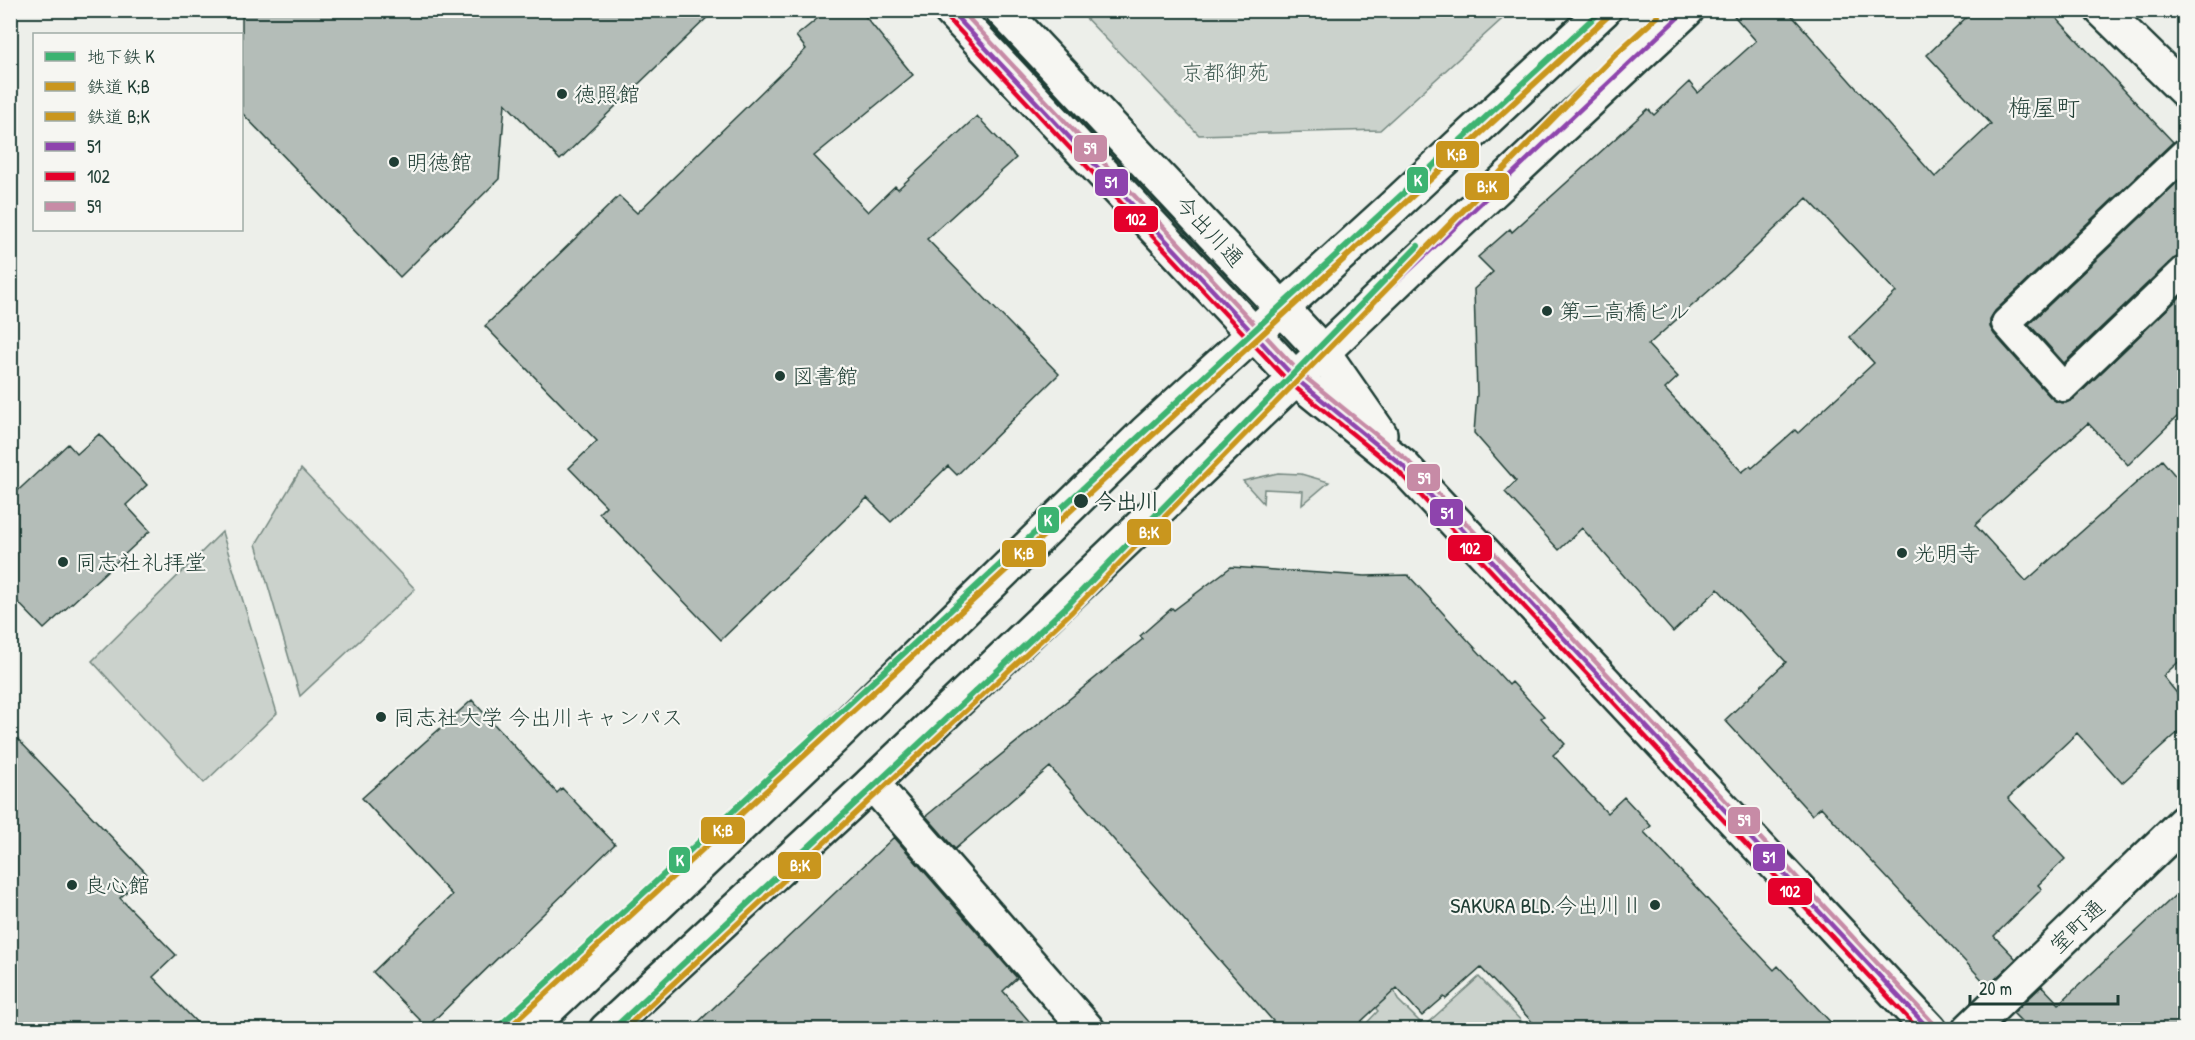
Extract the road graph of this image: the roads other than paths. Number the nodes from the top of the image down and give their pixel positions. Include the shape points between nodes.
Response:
1 (950, 10) edge
2 (1002, 10) edge
3 (1604, 10) edge
4 (1687, 10) edge
5 (2102, 10) edge
6 (2184, 90) edge
7 (2184, 154) edge
8 (2184, 271) edge
9 (1282, 308) junction
10 (1253, 334) junction
11 (1323, 352) junction
12 (1295, 378) junction
13 (1402, 465) junction
14 (872, 783) junction
15 (2184, 822) edge
16 (526, 1029) edge
17 (606, 1029) edge
18 (1088, 1029) edge
19 (1930, 1029) edge
20 (1969, 1029) edge

1 - 10 main road, 今出川通
2 - 9 main road, 今出川通
3 - 9 main road
4 - 11 main road
5 - 6 main road
7 - 8 lane via 2006,323 2063,387
9 - 10 main road
9 - 11 main road, 今出川通
10 - 12 main road, 今出川通
10 - 16 main road via 1145,433 832,739
11 - 12 main road
11 - 13 main road, 今出川通
12 - 13 main road, 今出川通
12 - 14 main road
13 - 19 main road, 今出川通
14 - 17 main road
14 - 18 main road
15 - 20 main road, 室町通

